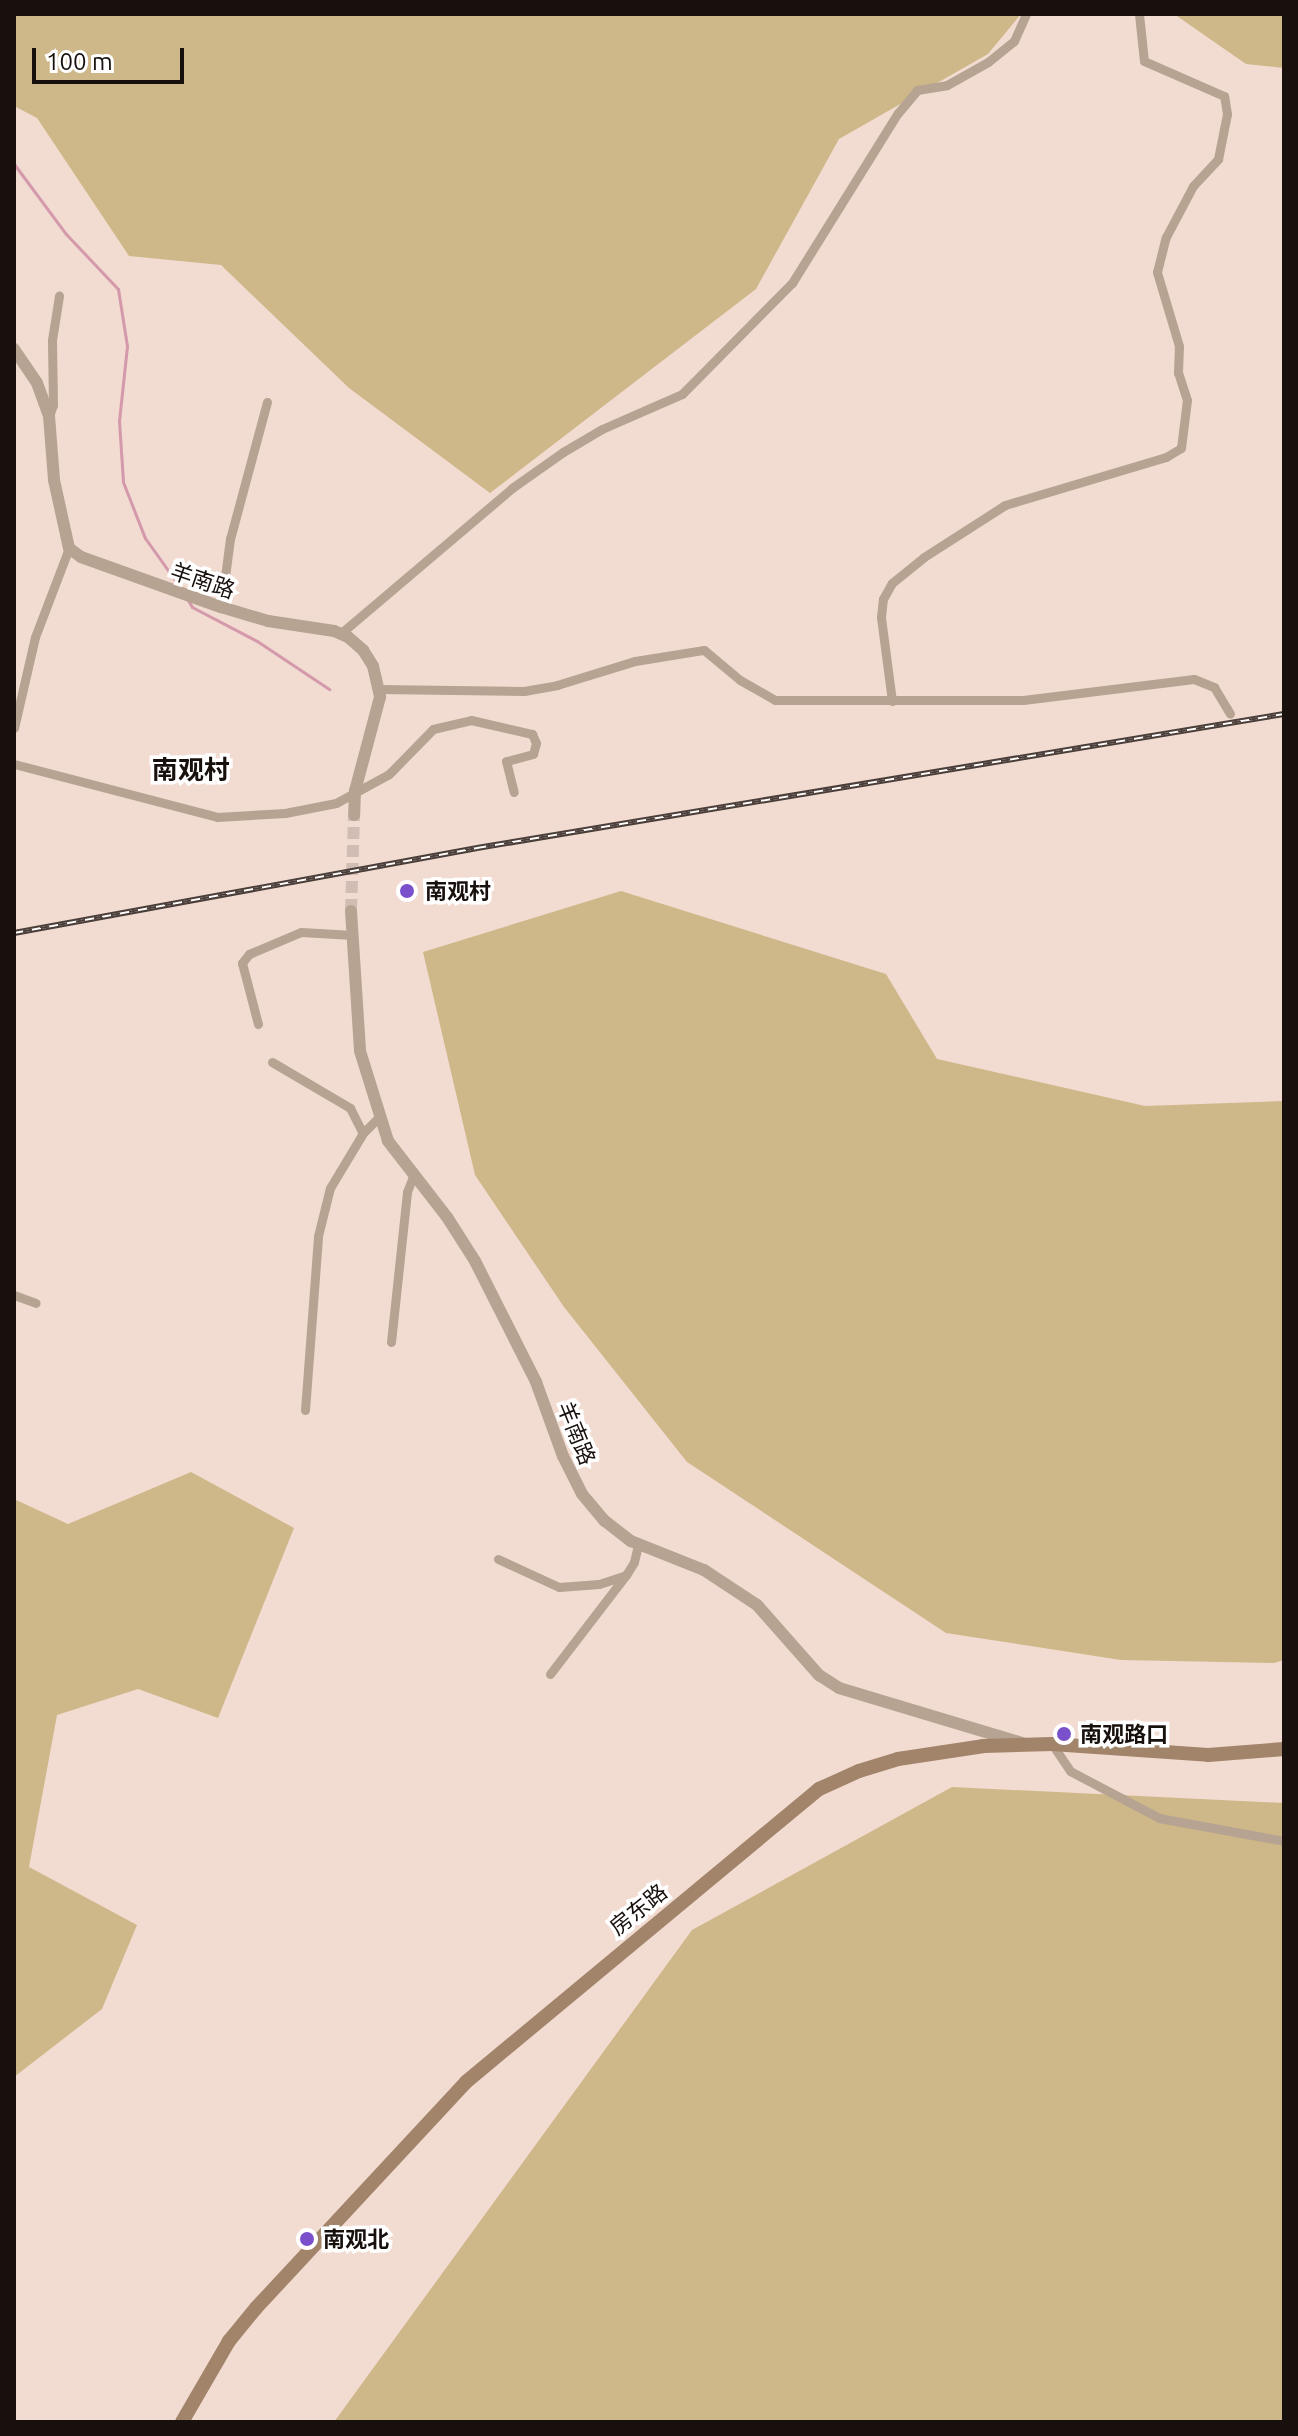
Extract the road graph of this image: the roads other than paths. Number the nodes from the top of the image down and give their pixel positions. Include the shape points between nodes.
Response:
1 (1026, 14) edge
2 (1139, 14) edge
3 (59, 296) dead end
4 (14, 349) edge
5 (267, 402) dead end
6 (49, 416) junction
7 (69, 548) junction
8 (221, 607) junction
9 (340, 634) junction
10 (379, 689) junction
11 (892, 701) junction
12 (1230, 714) dead end
13 (14, 728) edge
14 (14, 764) edge
15 (355, 791) junction
16 (514, 792) dead end
17 (354, 815) tunnel mouth
18 (351, 911) tunnel mouth
19 (353, 935) junction
20 (258, 1024) dead end
21 (272, 1062) dead end
22 (379, 1117) junction
23 (363, 1133) junction
24 (413, 1176) junction
25 (14, 1295) edge
26 (36, 1303) dead end
27 (391, 1342) dead end
28 (305, 1410) dead end
29 (638, 1544) junction
30 (498, 1559) dead end
31 (626, 1575) junction
32 (550, 1674) dead end
33 (1025, 1744) junction
34 (1052, 1744) junction
35 (1284, 1749) edge
36 (1284, 1841) edge
37 (182, 2422) edge

1 - 9 street via 1014,41 988,62 947,85 917,90 792,283 682,394 602,429 512,488
2 - 11 street via 1144,61 1224,96 1227,114 1218,159 1193,186 1166,237 1157,272 1179,346 1178,373 1187,400 1181,448 1005,505 892,583 881,617
3 - 6 street
4 - 6 street via 37,383
5 - 8 street via 230,539
6 - 7 street via 54,480
7 - 8 street, 羊南路 via 81,557
7 - 13 street via 35,637
8 - 9 street, 羊南路
9 - 10 street via 363,650
10 - 11 street via 524,691 635,661 704,650 775,700
10 - 15 street
11 - 12 street via 1023,700 1194,679 1214,687
14 - 15 street via 217,817 285,813 336,803
15 - 16 street via 389,774 433,729 471,720 532,734 533,754 506,761
15 - 17 street
18 - 19 street, 羊南路
19 - 20 street via 301,932 249,954 242,963
19 - 22 street, 羊南路 via 360,1051
21 - 23 street via 350,1108
22 - 23 street
22 - 24 street, 羊南路 via 388,1141
23 - 28 street via 330,1188 318,1236
24 - 27 street
24 - 29 street, 羊南路 via 475,1261 525,1359 582,1494 605,1521
25 - 26 street
29 - 31 street
29 - 33 street, 羊南路 via 730,1585 757,1605 819,1675 839,1688
30 - 31 street via 559,1587 599,1584
31 - 32 street
33 - 34 main road, 房东路
33 - 37 main road, 房东路 via 943,1752 859,1771 819,1789 783,1815 466,2082 256,2308 229,2341
34 - 35 main road, 房东路 via 1208,1755
34 - 36 street via 1070,1771 1159,1818

